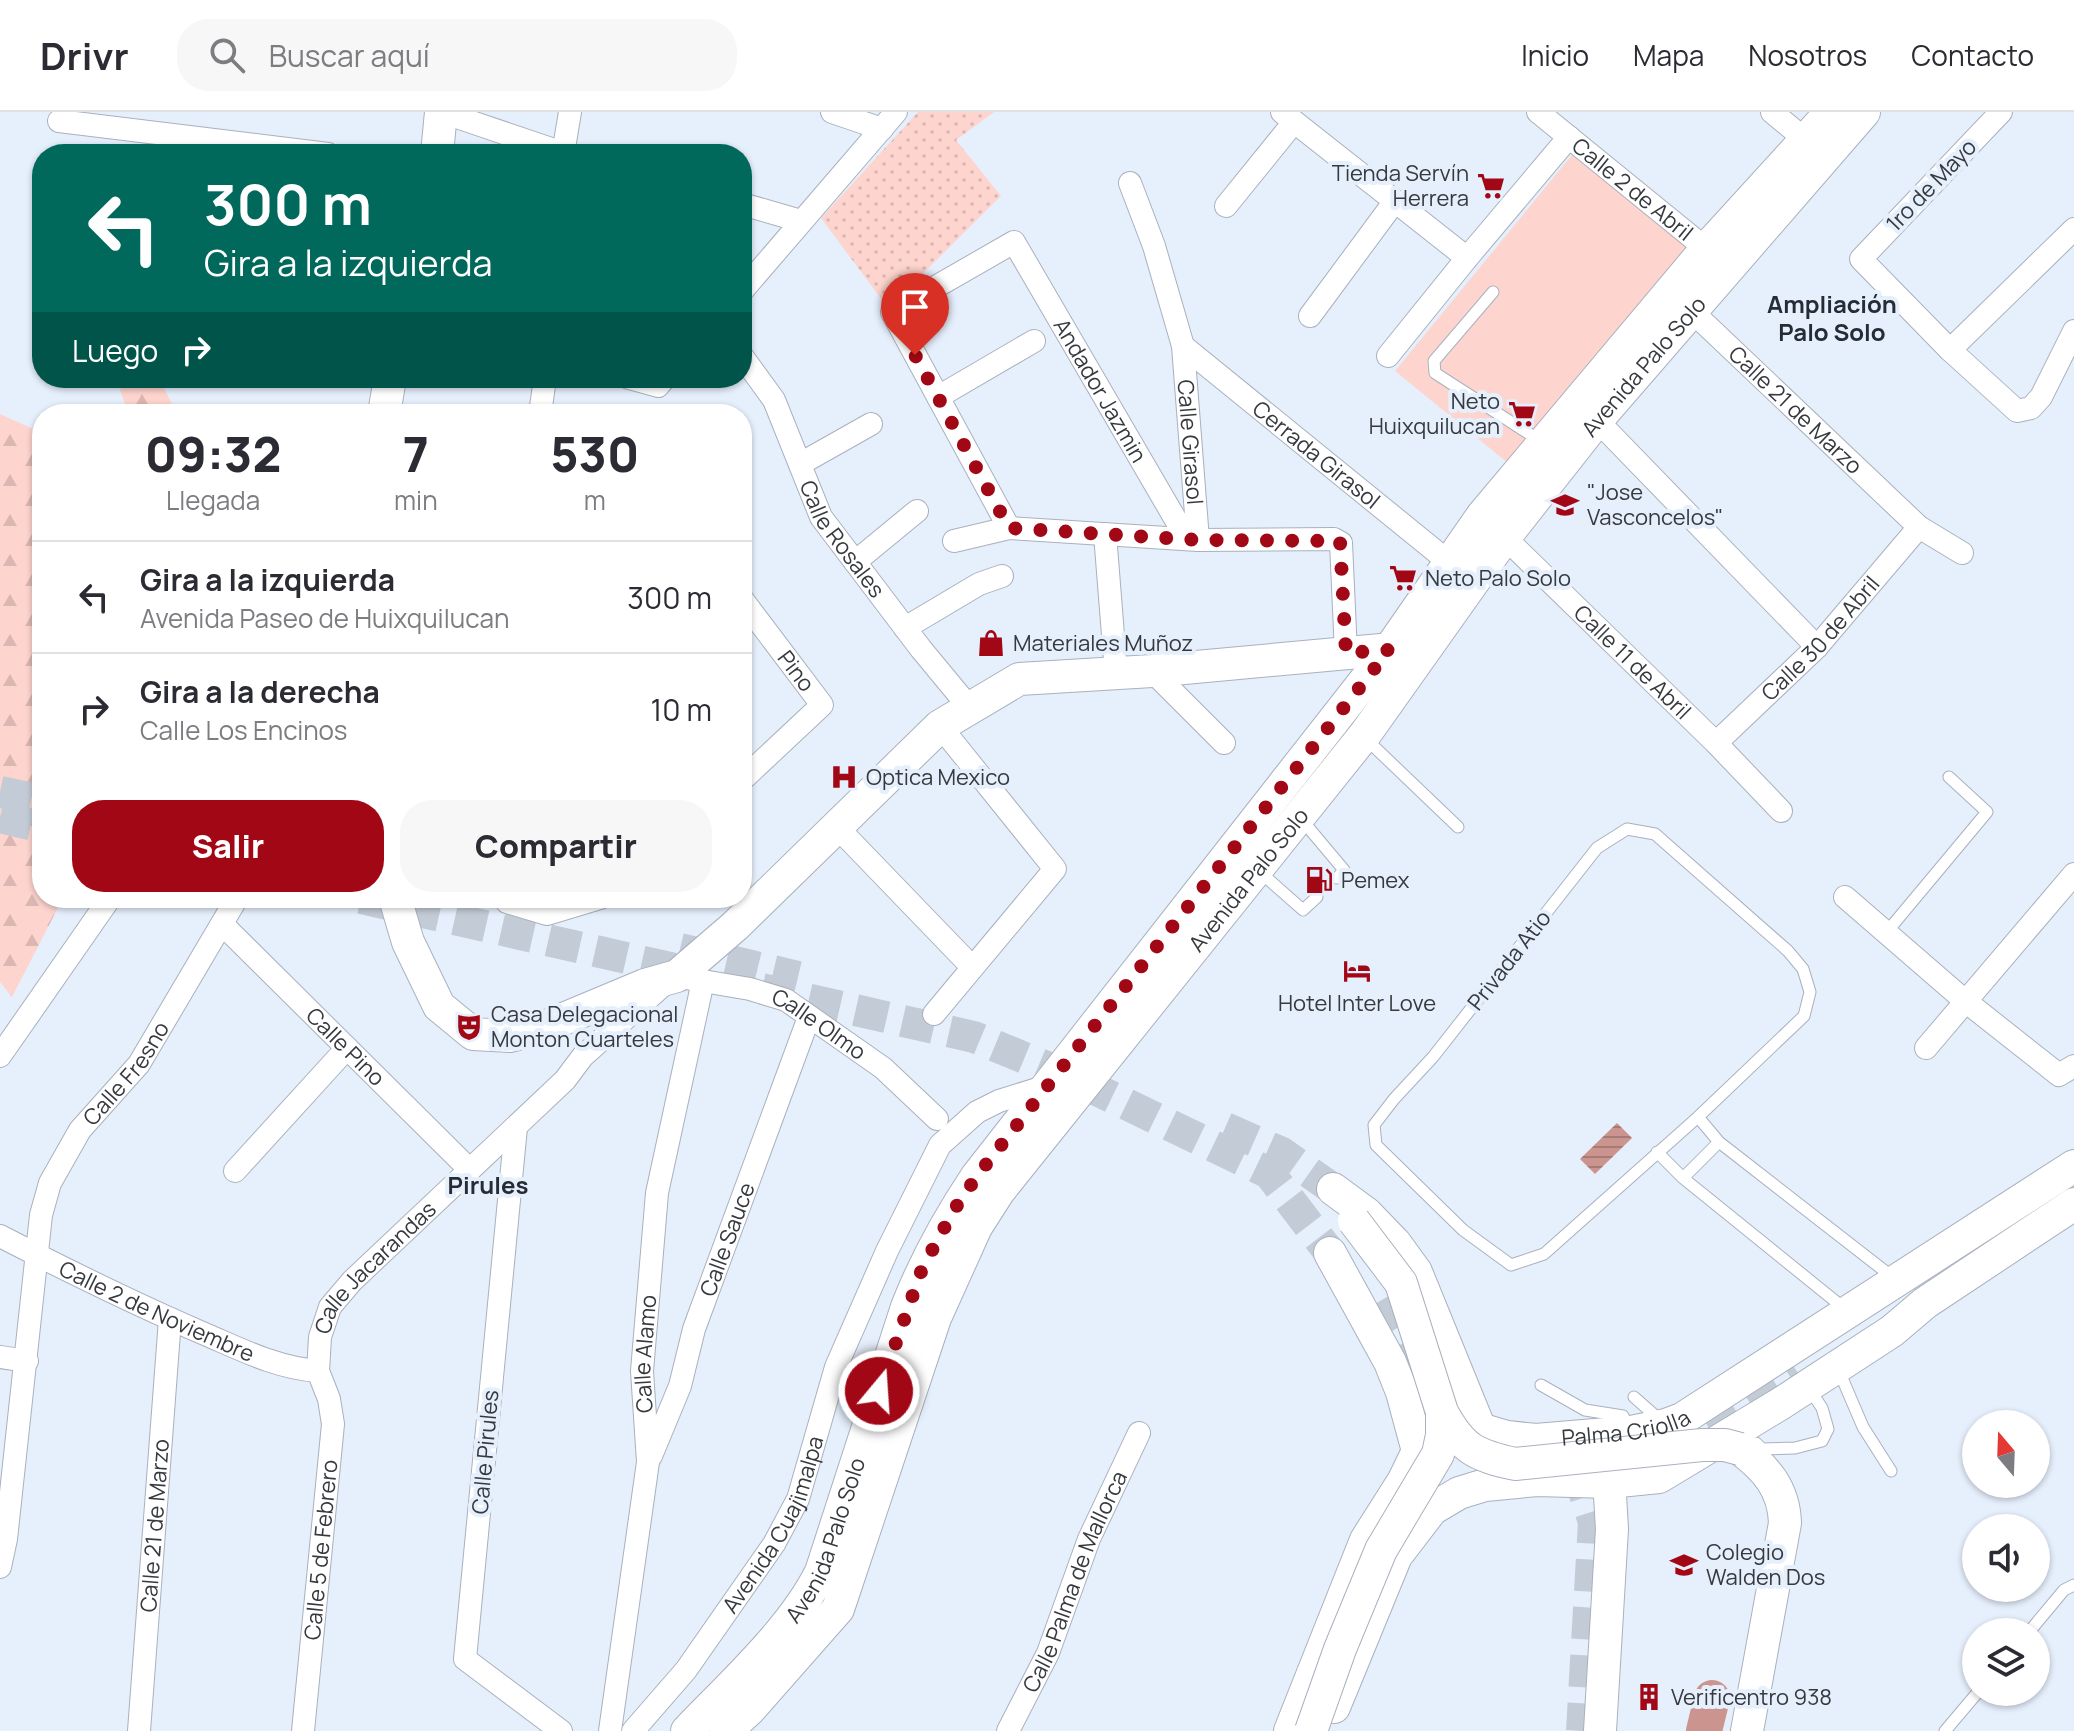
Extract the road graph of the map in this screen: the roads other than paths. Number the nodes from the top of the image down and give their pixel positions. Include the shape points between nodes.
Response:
1 (441, 112) edge
2 (570, 112) edge
3 (832, 112) edge
4 (1538, 112) edge
5 (1772, 112) edge
6 (1831, 112) edge
7 (1864, 112) edge
8 (2001, 112) edge
9 (1288, 117) edge
10 (59, 121) dead end
11 (889, 121) edge
12 (1569, 137) junction
13 (246, 144) edge
14 (438, 144) edge
15 (535, 144) edge
16 (565, 144) edge
17 (1814, 148) junction
18 (1130, 183) dead end
19 (1395, 201) junction
20 (1226, 206) dead end
21 (752, 207) edge
22 (801, 221) junction
23 (2074, 229) edge
24 (1467, 258) junction
25 (1717, 258) junction
26 (752, 279) edge
27 (1493, 292) dead end
28 (1682, 301) junction
29 (1310, 316) dead end
30 (2074, 331) edge
31 (1034, 341) dead end
32 (1183, 346) junction
33 (1950, 350) junction
34 (1388, 356) dead end
35 (752, 370) edge
36 (938, 397) junction
37 (1587, 410) junction
38 (871, 424) dead end
39 (1544, 443) junction
40 (800, 464) junction
41 (917, 511) dead end
42 (1494, 527) junction
43 (1919, 527) junction
44 (1009, 528) junction
45 (1105, 534) junction
46 (1193, 540) junction
47 (954, 541) dead end
48 (1962, 553) dead end
49 (855, 562) junction
50 (1450, 563) junction
51 (1002, 576) dead end
52 (752, 612) edge
53 (905, 628) junction
54 (1425, 646) junction
55 (1817, 647) junction
56 (1389, 650) junction
57 (1346, 653) junction
58 (1152, 671) junction
59 (1116, 673) junction
60 (969, 707) junction
61 (940, 726) junction
62 (1363, 736) junction
63 (1224, 743) dead end
64 (1716, 743) junction
65 (752, 771) edge
66 (1949, 777) dead end
67 (1781, 811) dead end
68 (1298, 817) junction
69 (836, 826) junction
70 (1458, 827) dead end
71 (1257, 869) junction
72 (2074, 874) edge
73 (1337, 878) dead end
74 (1317, 897) dead end
75 (1845, 897) dead end
76 (103, 908) edge
77 (231, 908) edge
78 (398, 908) edge
79 (531, 908) edge
80 (572, 908) edge
81 (1197, 920) junction
82 (222, 924) junction
83 (1886, 933) junction
84 (972, 967) junction
85 (690, 978) junction
86 (1964, 1000) junction
87 (934, 1014) dead end
88 (809, 1017) junction
89 (347, 1048) junction
90 (1926, 1048) dead end
91 (0, 1056) edge
92 (2074, 1066) edge
93 (1047, 1086) junction
94 (1698, 1117) junction
95 (937, 1119) dead end
96 (516, 1127) junction
97 (1719, 1142) junction
98 (1657, 1152) junction
99 (2074, 1166) edge
100 (469, 1169) junction
101 (235, 1171) dead end
102 (1683, 1178) junction
103 (2074, 1204) edge
104 (0, 1236) edge
105 (1341, 1238) junction
106 (37, 1255) junction
107 (1895, 1280) junction
108 (1380, 1301) tunnel mouth
109 (1925, 1303) junction
110 (1848, 1312) junction
111 (170, 1319) junction
112 (0, 1357) edge
113 (27, 1361) junction
114 (1837, 1367) junction
115 (318, 1371) junction
116 (1802, 1378) junction
117 (1541, 1385) dead end
118 (894, 1395) junction
119 (1634, 1397) dead end
120 (1442, 1412) junction
121 (1666, 1425) junction
122 (1740, 1428) junction
123 (1480, 1429) junction
124 (1139, 1433) dead end
125 (1608, 1435) junction
126 (1418, 1451) junction
127 (648, 1462) junction
128 (1891, 1471) dead end
129 (1590, 1482) junction
130 (3, 1538) edge
131 (0, 1567) edge
132 (1354, 1571) junction
133 (1386, 1579) junction
134 (2074, 1585) edge
135 (2041, 1618) edge
136 (1966, 1706) edge
137 (737, 1714) edge
138 (139, 1731) edge
139 (303, 1731) edge
140 (561, 1731) edge
141 (610, 1731) edge
142 (633, 1731) edge
143 (687, 1731) edge
144 (1008, 1731) edge
145 (1290, 1731) edge
146 (1311, 1731) edge
147 (1324, 1731) edge
148 (1600, 1731) edge
149 (1747, 1731) edge
150 (1945, 1731) edge

1 - 14 main road
1 - 15 street
2 - 16 street
3 - 11 street
4 - 12 street, Calle 2 de Abril
5 - 17 street
6 - 17 main road, Avenida Palo Solo
7 - 17 main road, Avenida Palo Solo
8 - 33 street, 1ro de Mayo via 1861,259
9 - 19 street
9 - 20 street
10 - 13 street
11 - 22 street
12 - 24 street
12 - 25 street, Calle 2 de Abril
17 - 25 main road, Avenida Palo Solo
18 - 32 street, Calle Girasol
19 - 24 street
19 - 29 street
21 - 22 street
22 - 26 street
23 - 33 street
24 - 34 street
25 - 28 main road, Avenida Palo Solo
27 - 39 lane via 1434,361 1435,373
28 - 37 main road, Avenida Palo Solo
28 - 43 street, Calle 21 de Marzo
30 - 33 street via 2041,397 2031,408 2017,411
31 - 36 street
32 - 46 street, Calle Girasol
32 - 50 street, Cerrada Girasol
35 - 40 street, Calle Rosales via 774,400
36 - 44 street
36 - 46 street, Andador Jazmin via 892,312 1014,242
37 - 39 main road, Avenida Palo Solo
37 - 42 main road, Avenida Palo Solo
37 - 55 street
38 - 40 street
39 - 42 main road, Avenida Palo Solo
40 - 49 street, Calle Rosales via 821,517
41 - 49 street
42 - 50 main road, Avenida Palo Solo
42 - 54 main road, Avenida Palo Solo
42 - 64 street, Calle 11 de Abril
43 - 48 street, Calle 21 de Marzo
43 - 55 street, Calle 30 de Abril
44 - 45 street
44 - 47 street
45 - 46 street
45 - 59 street
46 - 57 street via 1340,541
49 - 53 street, Calle Rosales
50 - 56 main road, Avenida Palo Solo
51 - 53 street
52 - 65 street, Pino via 822,705
53 - 60 street, Calle Rosales
54 - 56 main road
54 - 62 main road, Avenida Palo Solo
55 - 64 street, Calle 30 de Abril
56 - 57 main road
56 - 81 main road, Avenida Palo Solo
57 - 58 main road
58 - 59 main road
58 - 63 street
59 - 60 main road via 1019,679
60 - 61 main road
61 - 69 main road
61 - 84 street via 1055,869
62 - 68 main road, Avenida Palo Solo
62 - 70 lane
64 - 67 street, Calle 11 de Abril
66 - 83 lane via 1987,812
68 - 71 main road, Avenida Palo Solo
68 - 73 lane via 1344,870
69 - 84 street
69 - 85 main road
71 - 74 lane via 1303,910
71 - 81 main road, Avenida Palo Solo
72 - 86 street
75 - 83 street
76 - 91 street
77 - 82 street, Calle Fresno
78 - 85 main road via 439,1006 473,1034 510,1036 542,1028 645,985
79 - 80 street via 547,914
81 - 93 main road, Avenida Palo Solo
81 - 118 main road, Avenida Palo Solo via 988,1208
82 - 89 street, Calle Pino
82 - 106 street, Calle Fresno via 139,1064 80,1130 50,1183
83 - 86 street
84 - 87 street
85 - 88 street, Calle Olmo via 786,1000
85 - 96 street, Calle Jacarandas via 649,995
85 - 127 street, Calle Alamo via 657,1193 642,1371
86 - 90 street
86 - 92 street via 2059,1075
88 - 95 street, Calle Olmo via 891,1073
88 - 127 street, Calle Sauce via 694,1329 680,1386
89 - 100 street, Calle Pino
89 - 101 street
93 - 118 main road, Avenida Palo Solo via 954,1210 917,1282
93 - 142 street, Avenida Cuajimalpa via 977,1112 940,1145 836,1367 798,1499 774,1544 686,1670
94 - 97 lane
94 - 98 lane, Privada Atio
94 - 98 lane, Privada Atio via 1804,1016 1810,992 1803,969 1766,931 1655,834 1627,829 1597,848 1374,1125 1376,1145 1463,1230 1511,1265 1544,1254
96 - 100 street, Calle Jacarandas
96 - 140 street, Calle Pirules via 465,1659
97 - 102 lane
97 - 107 lane
98 - 102 lane
99 - 107 main road, Palma Criolla
100 - 115 street, Calle Jacarandas via 330,1307 320,1337
102 - 110 lane
103 - 109 main road, Palma Criolla
104 - 106 street, Calle 2 de Noviembre
105 - 108 main road
105 - 120 main road, bridge via 1401,1283
105 - 123 main road via 1333,1189 1367,1214 1416,1272
105 - 126 main road via 1402,1392
106 - 111 street, Calle 2 de Noviembre
106 - 113 street
107 - 110 main road, Palma Criolla
109 - 114 main road, Palma Criolla
109 - 116 main road via 1882,1316
110 - 121 main road, Palma Criolla
111 - 115 street, Calle 2 de Noviembre via 275,1364
111 - 138 street, Calle 21 de Marzo
112 - 113 street
113 - 130 street
114 - 116 main road, Palma Criolla
114 - 128 lane via 1857,1416
115 - 139 street, Calle 5 de Febrero via 333,1424
116 - 122 main road, Palma Criolla
116 - 122 lane via 1822,1408 1828,1429 1822,1441 1762,1449
117 - 125 lane via 1585,1410 1623,1416
118 - 137 main road, Avenida Palo Solo via 838,1609
119 - 121 lane
120 - 146 main road, bridge via 1438,1454 1381,1550
120 - 149 main road, bridge via 1464,1444 1488,1458 1515,1464 1725,1445 1740,1449 1763,1468 1779,1491 1785,1523
121 - 125 main road, Palma Criolla
122 - 129 main road, Palma Criolla via 1659,1477
123 - 125 main road, Palma Criolla via 1536,1440
123 - 126 main road, Palma Criolla via 1447,1433
124 - 144 street, Calle Palma de Mallorca via 1089,1539 1048,1653
125 - 129 main road
126 - 132 main road
127 - 141 street, Calle Alamo
129 - 133 main road, Palma Criolla via 1537,1480 1459,1493 1432,1509 1396,1556
129 - 148 main road via 1612,1529
130 - 131 street
132 - 133 main road via 1363,1587 1378,1587
132 - 145 main road
133 - 147 main road, Palma Criolla
134 - 135 lane
136 - 150 lane
137 - 143 main road, Avenida Palo Solo

